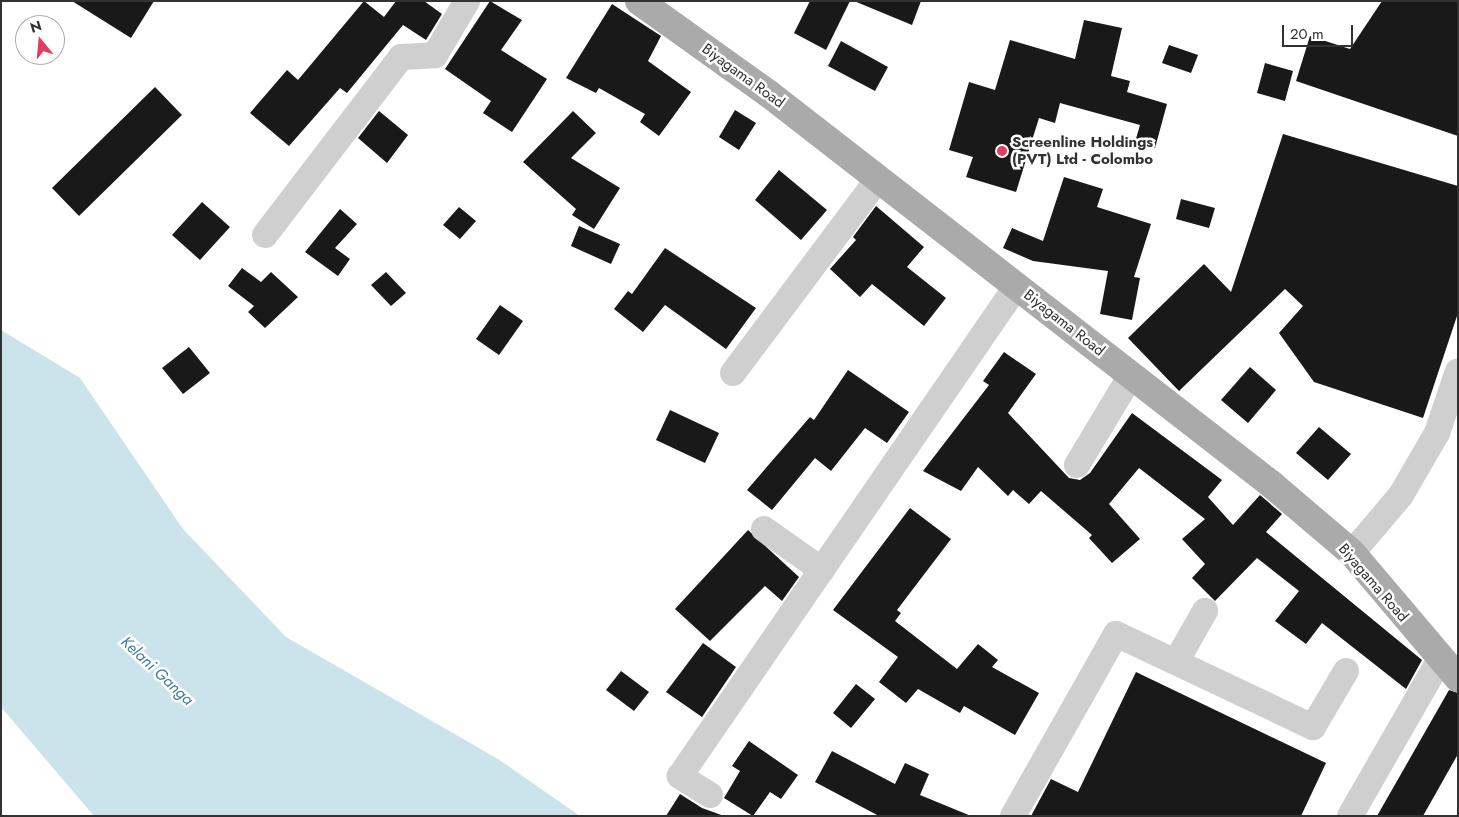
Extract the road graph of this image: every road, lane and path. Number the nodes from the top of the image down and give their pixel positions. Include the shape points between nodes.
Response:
1 (467, 1) edge
2 (639, 1) edge
3 (878, 179) junction
4 (264, 235) dead end
5 (1016, 287) junction
6 (1458, 371) edge
7 (733, 373) dead end
8 (1131, 375) junction
9 (1077, 465) dead end
10 (764, 529) dead end
11 (1352, 553) junction
12 (822, 570) junction
13 (1205, 611) dead end
14 (1176, 662) junction
15 (1448, 670) edge
16 (1346, 671) dead end
17 (710, 795) dead end
18 (1013, 816) edge
19 (1350, 816) edge

1 - 4 street via 434,55 401,57
2 - 3 main road, Biyagama Road
3 - 5 main road, Biyagama Road
3 - 7 street
5 - 8 main road, Biyagama Road
5 - 12 street
6 - 11 street via 1437,433 1401,495
8 - 9 street
8 - 11 main road, Biyagama Road
10 - 12 street
11 - 15 main road, Biyagama Road
12 - 17 street via 680,776
13 - 14 street
14 - 16 street via 1313,727
14 - 18 street via 1116,634
15 - 19 street

